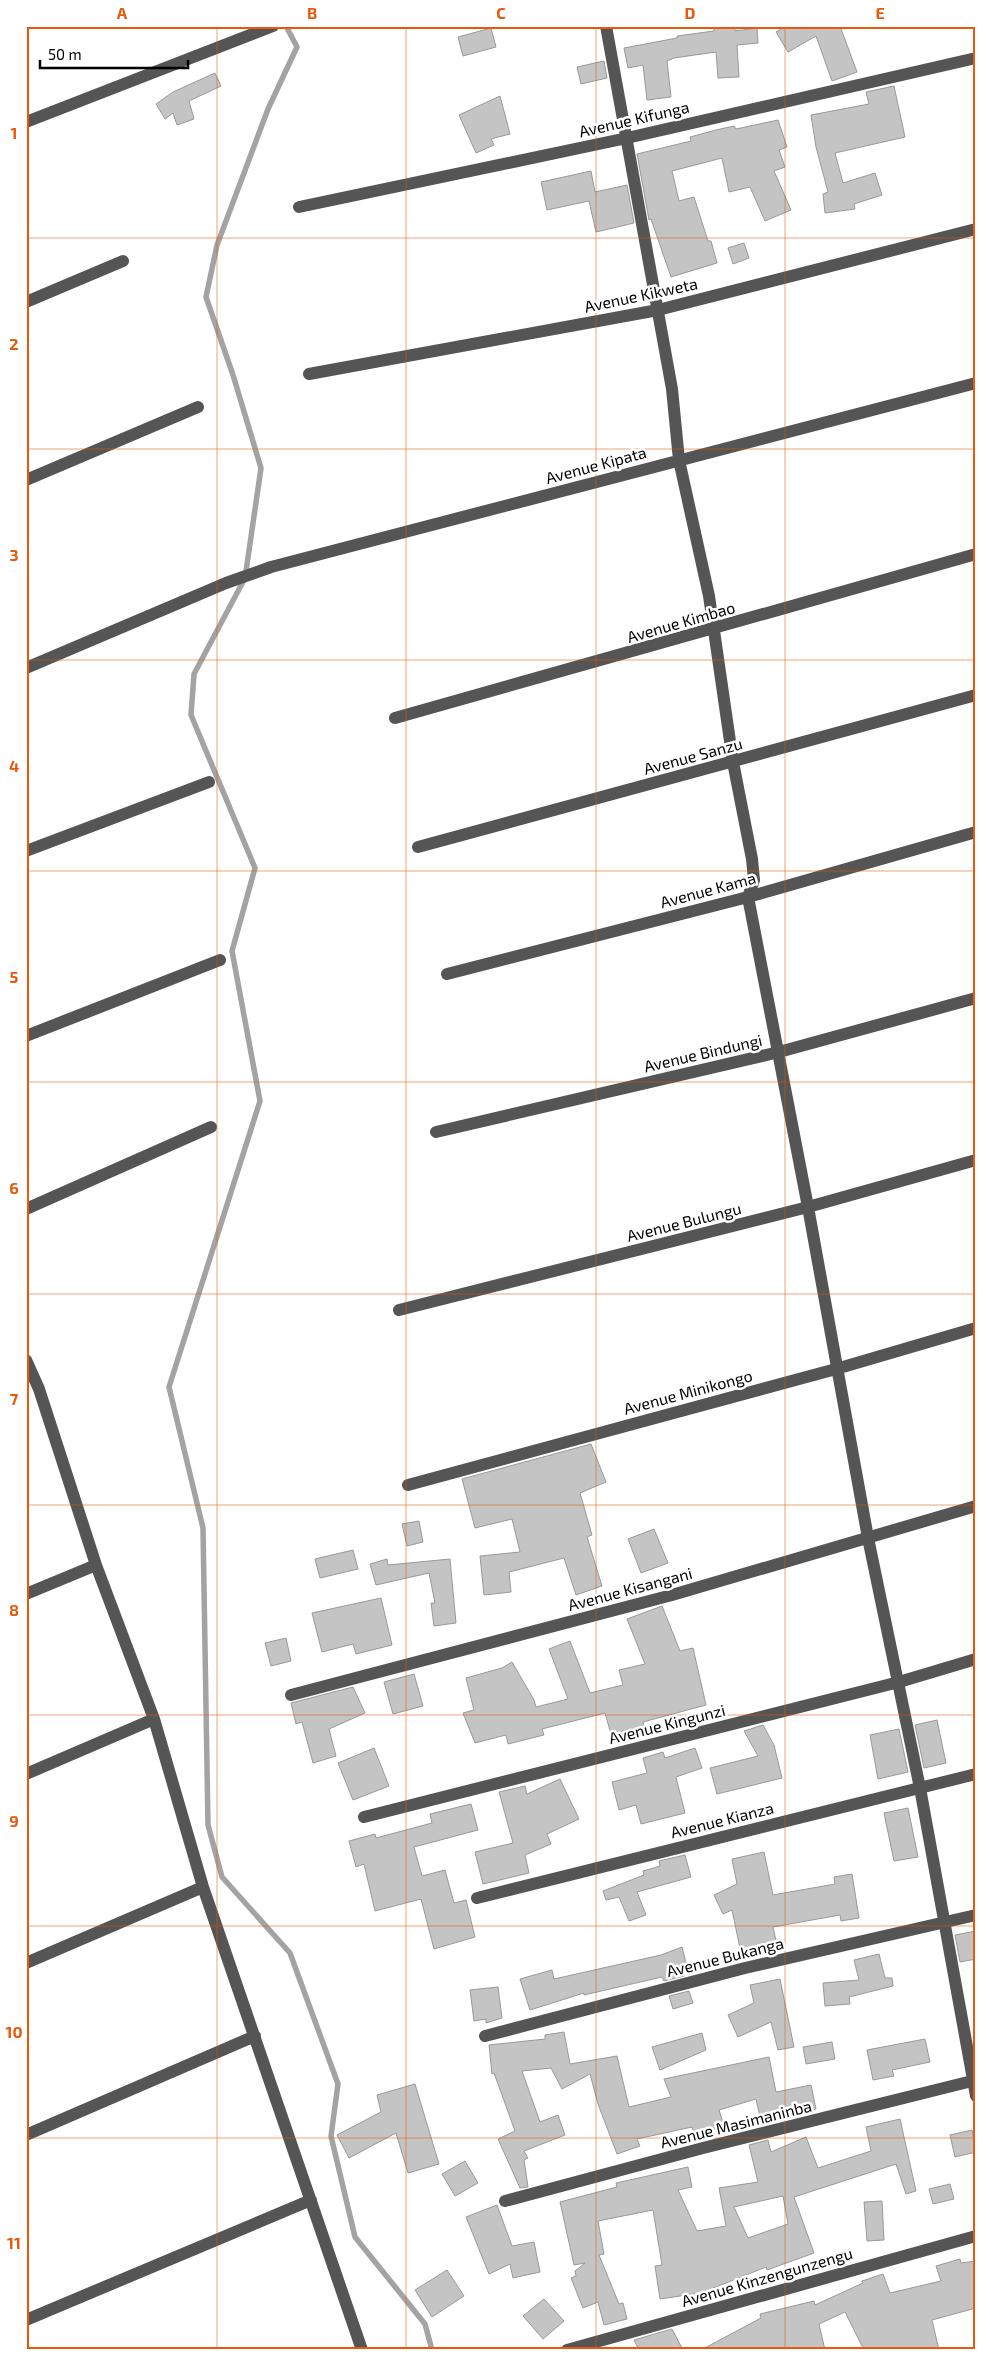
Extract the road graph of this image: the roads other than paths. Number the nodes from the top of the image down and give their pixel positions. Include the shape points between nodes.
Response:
1 (273, 26) edge
2 (606, 26) edge
3 (976, 58) edge
4 (26, 122) edge
5 (627, 138) junction
6 (299, 208) dead end
7 (976, 229) edge
8 (124, 261) dead end
9 (26, 302) edge
10 (658, 310) junction
11 (309, 374) dead end
12 (976, 384) edge
13 (198, 407) dead end
14 (679, 460) junction
15 (26, 480) edge
16 (976, 554) edge
17 (713, 630) junction
18 (26, 668) edge
19 (976, 695) edge
20 (395, 718) dead end
21 (733, 762) junction
22 (209, 782) dead end
23 (976, 832) edge
24 (418, 846) dead end
25 (26, 851) edge
26 (748, 897) junction
27 (220, 960) dead end
28 (447, 974) dead end
29 (976, 998) edge
30 (26, 1036) edge
31 (779, 1052) junction
32 (212, 1127) dead end
33 (436, 1132) dead end
34 (976, 1160) edge
35 (808, 1207) junction
36 (26, 1209) edge
37 (399, 1310) dead end
38 (976, 1328) edge
39 (26, 1360) edge
40 (836, 1369) junction
41 (39, 1389) junction
42 (26, 1394) edge
43 (408, 1485) dead end
44 (976, 1506) edge
45 (868, 1538) junction
46 (96, 1565) junction
47 (26, 1594) edge
48 (976, 1659) edge
49 (899, 1682) junction
50 (291, 1695) dead end
51 (154, 1719) junction
52 (26, 1774) edge
53 (976, 1774) edge
54 (920, 1788) junction
55 (364, 1817) dead end
56 (203, 1887) junction
57 (477, 1898) dead end
58 (976, 1915) edge
59 (943, 1922) junction
60 (26, 1963) edge
61 (255, 2036) junction
62 (484, 2036) dead end
63 (975, 2080) edge
64 (976, 2096) edge
65 (26, 2136) edge
66 (311, 2200) junction
67 (505, 2201) dead end
68 (976, 2236) edge
69 (26, 2320) edge
70 (362, 2350) edge
71 (567, 2350) edge

1 - 4 street
2 - 5 street
3 - 5 street, Avenue Kifunga
5 - 6 street, Avenue Kifunga
5 - 10 street
7 - 10 street, Avenue Kikweta
8 - 9 street
10 - 11 street, Avenue Kikweta
10 - 14 street via 672,389
12 - 14 street, Avenue Kipata
13 - 15 street
14 - 17 street via 709,596
14 - 18 street, Avenue Kipata via 272,567 226,583
16 - 17 street, Avenue Kimbao
17 - 20 street, Avenue Kimbao
17 - 21 street
19 - 21 street, Avenue Sanzu
21 - 24 street, Avenue Sanzu
21 - 26 street via 752,859 754,880
22 - 25 street
23 - 26 street, Avenue Kama
26 - 28 street, Avenue Kama
26 - 31 street
27 - 30 street
29 - 31 street, Avenue Bindungi
31 - 33 street, Avenue Bindungi
31 - 35 street
32 - 36 street
34 - 35 street, Avenue Bulungu
35 - 37 street, Avenue Bulungu
35 - 40 street
38 - 40 street, Avenue Minikongo
39 - 41 street
40 - 43 street, Avenue Minikongo
40 - 45 street
41 - 42 street
41 - 46 street
44 - 45 street, Avenue Kisangani
45 - 49 street
45 - 50 street, Avenue Kisangani via 663,1597
46 - 47 street
46 - 51 street
48 - 49 street, Avenue Kingunzi
49 - 54 street
49 - 55 street, Avenue Kingunzi
51 - 52 street
51 - 56 street
53 - 54 street, Avenue Kianza
54 - 57 street, Avenue Kianza
54 - 59 street
56 - 60 street
56 - 61 street
58 - 59 street, Avenue Bukanga
59 - 62 street, Avenue Bukanga via 745,1968
59 - 63 street
61 - 65 street
61 - 66 street
63 - 64 street
63 - 67 street, Avenue Masimaninba
66 - 69 street
66 - 70 street
68 - 71 street, Avenue Kinzengunzengu

